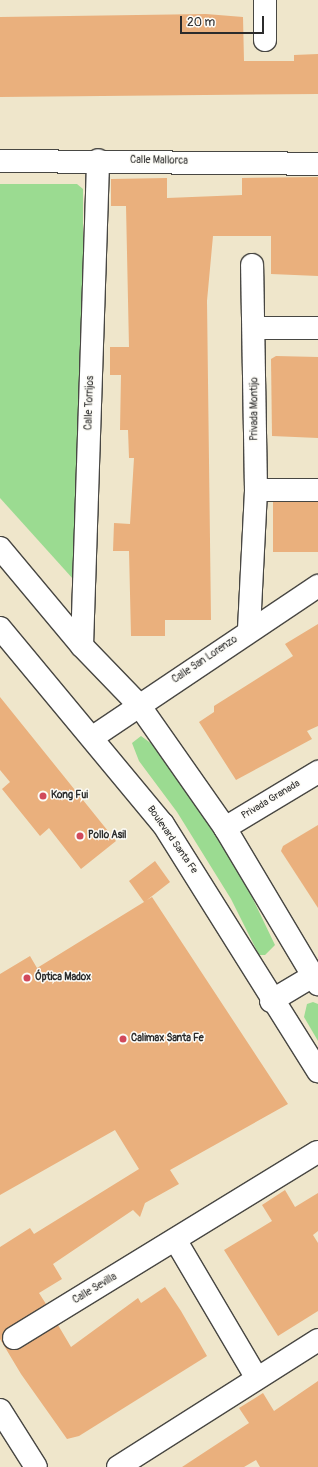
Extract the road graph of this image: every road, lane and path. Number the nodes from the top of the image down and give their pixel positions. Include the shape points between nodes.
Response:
1 (265, 0) edge
2 (265, 40) dead end
3 (98, 160) junction
4 (0, 161) edge
5 (318, 164) edge
6 (252, 265) dead end
7 (255, 328) junction
8 (318, 328) edge
9 (256, 490) junction
10 (318, 490) edge
11 (0, 548) edge
12 (318, 586) edge
13 (0, 628) edge
14 (249, 630) junction
15 (82, 646) junction
16 (139, 705) junction
17 (93, 737) junction
18 (318, 772) edge
19 (225, 828) junction
20 (315, 980) edge
21 (271, 1001) junction
22 (318, 1071) edge
23 (318, 1152) edge
24 (176, 1241) junction
25 (14, 1338) dead end
26 (318, 1340) edge
27 (256, 1377) junction
28 (0, 1410) edge
29 (36, 1467) edge
30 (118, 1467) edge

1 - 2 street
3 - 4 street, Calle Mallorca
3 - 5 street, Calle Mallorca
3 - 15 street, Calle Torrijos
6 - 7 street, Privada Montijo
7 - 8 street
7 - 9 street, Privada Montijo
9 - 10 street
9 - 14 street, Privada Montijo
11 - 15 street
12 - 14 street, Calle San Lorenzo
13 - 17 street, Boulevard Santa Fe
14 - 16 street, Calle San Lorenzo
15 - 16 street
16 - 17 street, Calle San Lorenzo
16 - 19 street
17 - 21 street, Boulevard Santa Fe via 183,854
18 - 19 street, Privada Granada
19 - 20 street
20 - 21 street
21 - 22 street, Boulevard Santa Fe
23 - 24 street, Calle Sevilla
24 - 25 street, Calle Sevilla
24 - 27 street
26 - 27 street
27 - 30 street
28 - 29 street

